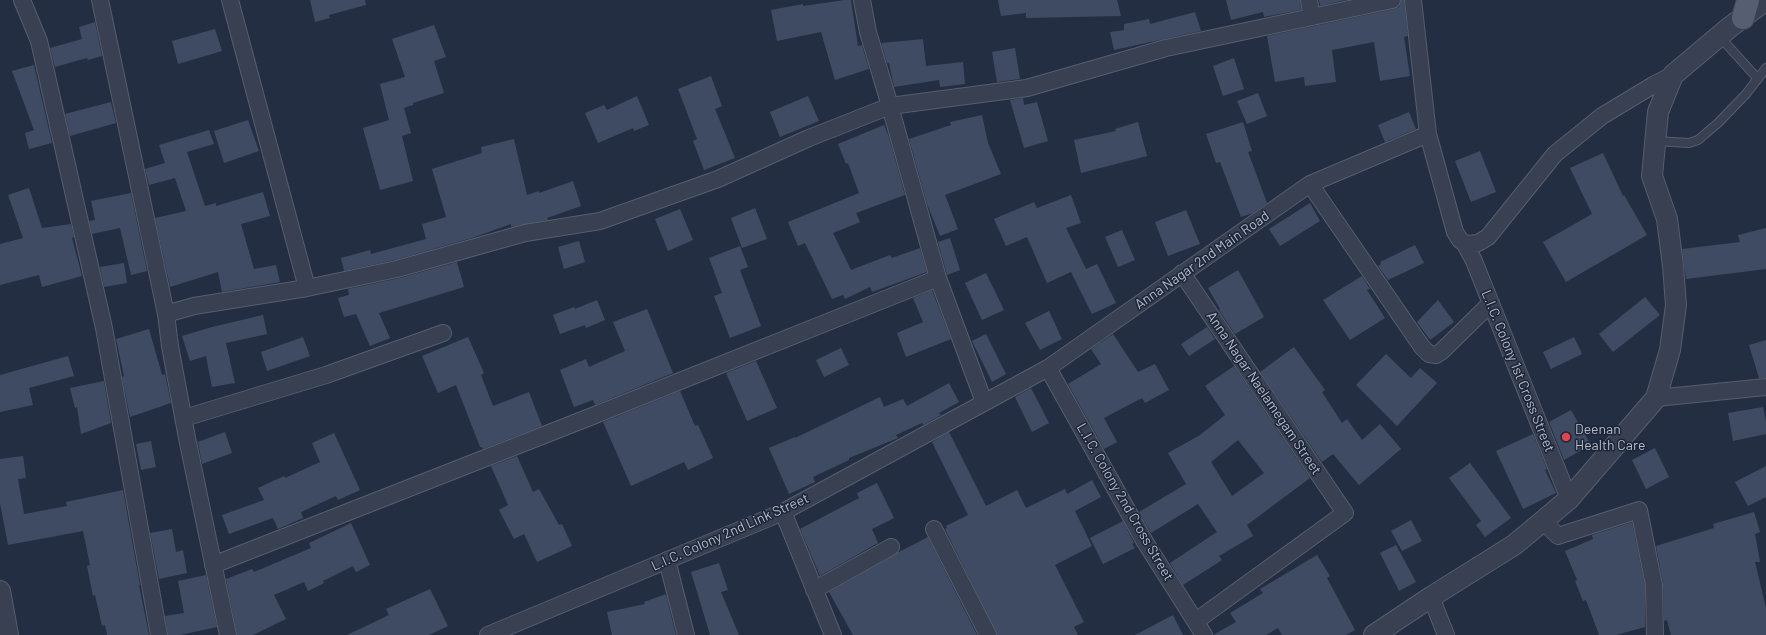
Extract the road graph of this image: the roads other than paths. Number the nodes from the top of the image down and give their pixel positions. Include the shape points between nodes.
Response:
1 (22, 0) edge
2 (100, 0) edge
3 (230, 0) edge
4 (862, 0) edge
5 (1309, 0) edge
6 (1392, 0) edge
7 (1413, 0) edge
8 (1766, 0) edge
9 (1745, 9) edge
10 (1312, 17) junction
11 (1719, 36) junction
12 (1766, 68) edge
13 (1672, 75) junction
14 (1758, 79) junction
15 (890, 106) junction
16 (1428, 134) junction
17 (1655, 141) junction
18 (1310, 184) junction
19 (1465, 244) junction
20 (1182, 273) junction
21 (938, 278) junction
22 (307, 288) junction
23 (1491, 303) junction
24 (166, 314) junction
25 (443, 333) dead end
26 (1048, 368) junction
27 (1766, 387) edge
28 (1656, 398) junction
29 (984, 402) junction
30 (184, 418) junction
31 (1569, 499) junction
32 (783, 512) junction
33 (1544, 521) junction
34 (934, 530) dead end
35 (891, 547) dead end
36 (667, 560) junction
37 (213, 565) junction
38 (814, 590) junction
39 (0, 592) edge
40 (1431, 597) junction
41 (1196, 621) junction
42 (8, 635) edge
43 (160, 635) edge
44 (228, 635) edge
45 (488, 635) edge
46 (686, 635) edge
47 (833, 635) edge
48 (988, 635) edge
49 (1204, 635) edge
50 (1374, 635) edge
51 (1446, 635) edge
52 (1655, 635) edge

1 - 43 street via 39,41 104,328
2 - 24 street
3 - 22 street
4 - 15 street via 868,32
5 - 10 street
6 - 10 street
7 - 16 street, L.I.C. Colony 1st Cross Street
8 - 9 street
9 - 11 street
10 - 15 street via 1166,48 1027,88
11 - 13 street
11 - 14 lane
12 - 14 lane
13 - 17 street via 1658,112
13 - 19 street via 1602,116 1555,154 1488,237 1478,243
14 - 17 lane via 1718,123 1698,140 1689,143
15 - 21 street
15 - 22 street via 809,138 718,179 600,221 525,233 397,269
16 - 18 street, Anna Nagar 2nd Main Road
16 - 19 street, L.I.C. Colony 1st Cross Street via 1455,232
17 - 28 street via 1652,176 1667,219 1676,305 1670,350
18 - 20 street, Anna Nagar 2nd Main Road
18 - 23 street via 1429,354 1436,355 1442,352
19 - 23 street, L.I.C. Colony 1st Cross Street
20 - 26 street, Anna Nagar 2nd Main Road
20 - 41 street, Anna Nagar Naelamegam Street via 1345,513
21 - 29 street
21 - 37 street
22 - 24 street via 194,306
23 - 31 street, L.I.C. Colony 1st Cross Street
24 - 30 street
25 - 30 street via 326,375
26 - 29 street, Anna Nagar 2nd Main Road
26 - 41 street, L.I.C. Colony 2nd Cross Street via 1145,542
27 - 28 street
28 - 31 street
29 - 32 street, L.I.C. Colony 2nd Link Street
30 - 37 street
31 - 33 street
32 - 36 street, L.I.C. Colony 2nd Link Street
32 - 38 street
33 - 40 street via 1514,545
33 - 52 street via 1558,536 1639,510 1654,585
34 - 48 street
35 - 38 street
36 - 45 street, L.I.C. Colony 2nd Link Street
36 - 46 street
37 - 44 street
38 - 47 street
39 - 42 street
40 - 50 street
40 - 51 street
41 - 49 street, L.I.C. Colony 2nd Cross Street

